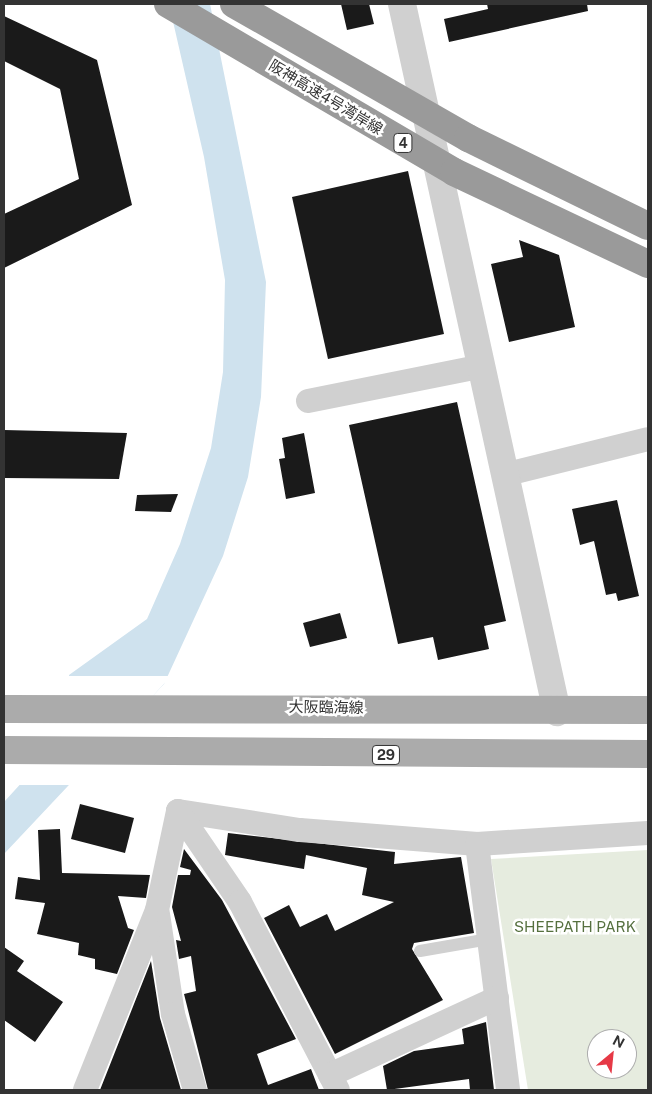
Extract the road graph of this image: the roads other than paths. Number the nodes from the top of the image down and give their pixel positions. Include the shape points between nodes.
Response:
1 (168, 4) edge
2 (234, 4) edge
3 (402, 4) edge
4 (648, 226) edge
5 (648, 264) edge
6 (483, 366) junction
7 (308, 401) dead end
8 (648, 439) edge
9 (507, 474) junction
10 (4, 709) edge
11 (648, 710) edge
12 (557, 712) junction
13 (8, 750) edge
14 (648, 754) edge
15 (178, 811) junction
16 (648, 833) edge
17 (477, 844) junction
18 (158, 910) junction
19 (489, 939) junction
20 (420, 951) dead end
21 (497, 998) junction
22 (334, 1083) edge
23 (84, 1090) edge
24 (195, 1090) edge
25 (508, 1090) edge

1 - 5 highway, 阪神高速4号湾岸線 / 4, bridge via 454,172
2 - 4 highway, 4, bridge via 468,138
3 - 6 street
6 - 7 street
6 - 9 street
8 - 9 street
9 - 12 street
10 - 12 main road, 大阪臨海線 via 174,710 279,706
11 - 12 main road, 大阪臨海線
13 - 14 main road, 29 via 124,749 277,755
15 - 17 street via 300,830
15 - 18 street
15 - 22 street via 240,902
16 - 17 street
17 - 19 street
18 - 23 street
18 - 24 street via 173,1014
19 - 20 lane
19 - 21 street
21 - 22 street
21 - 25 street

